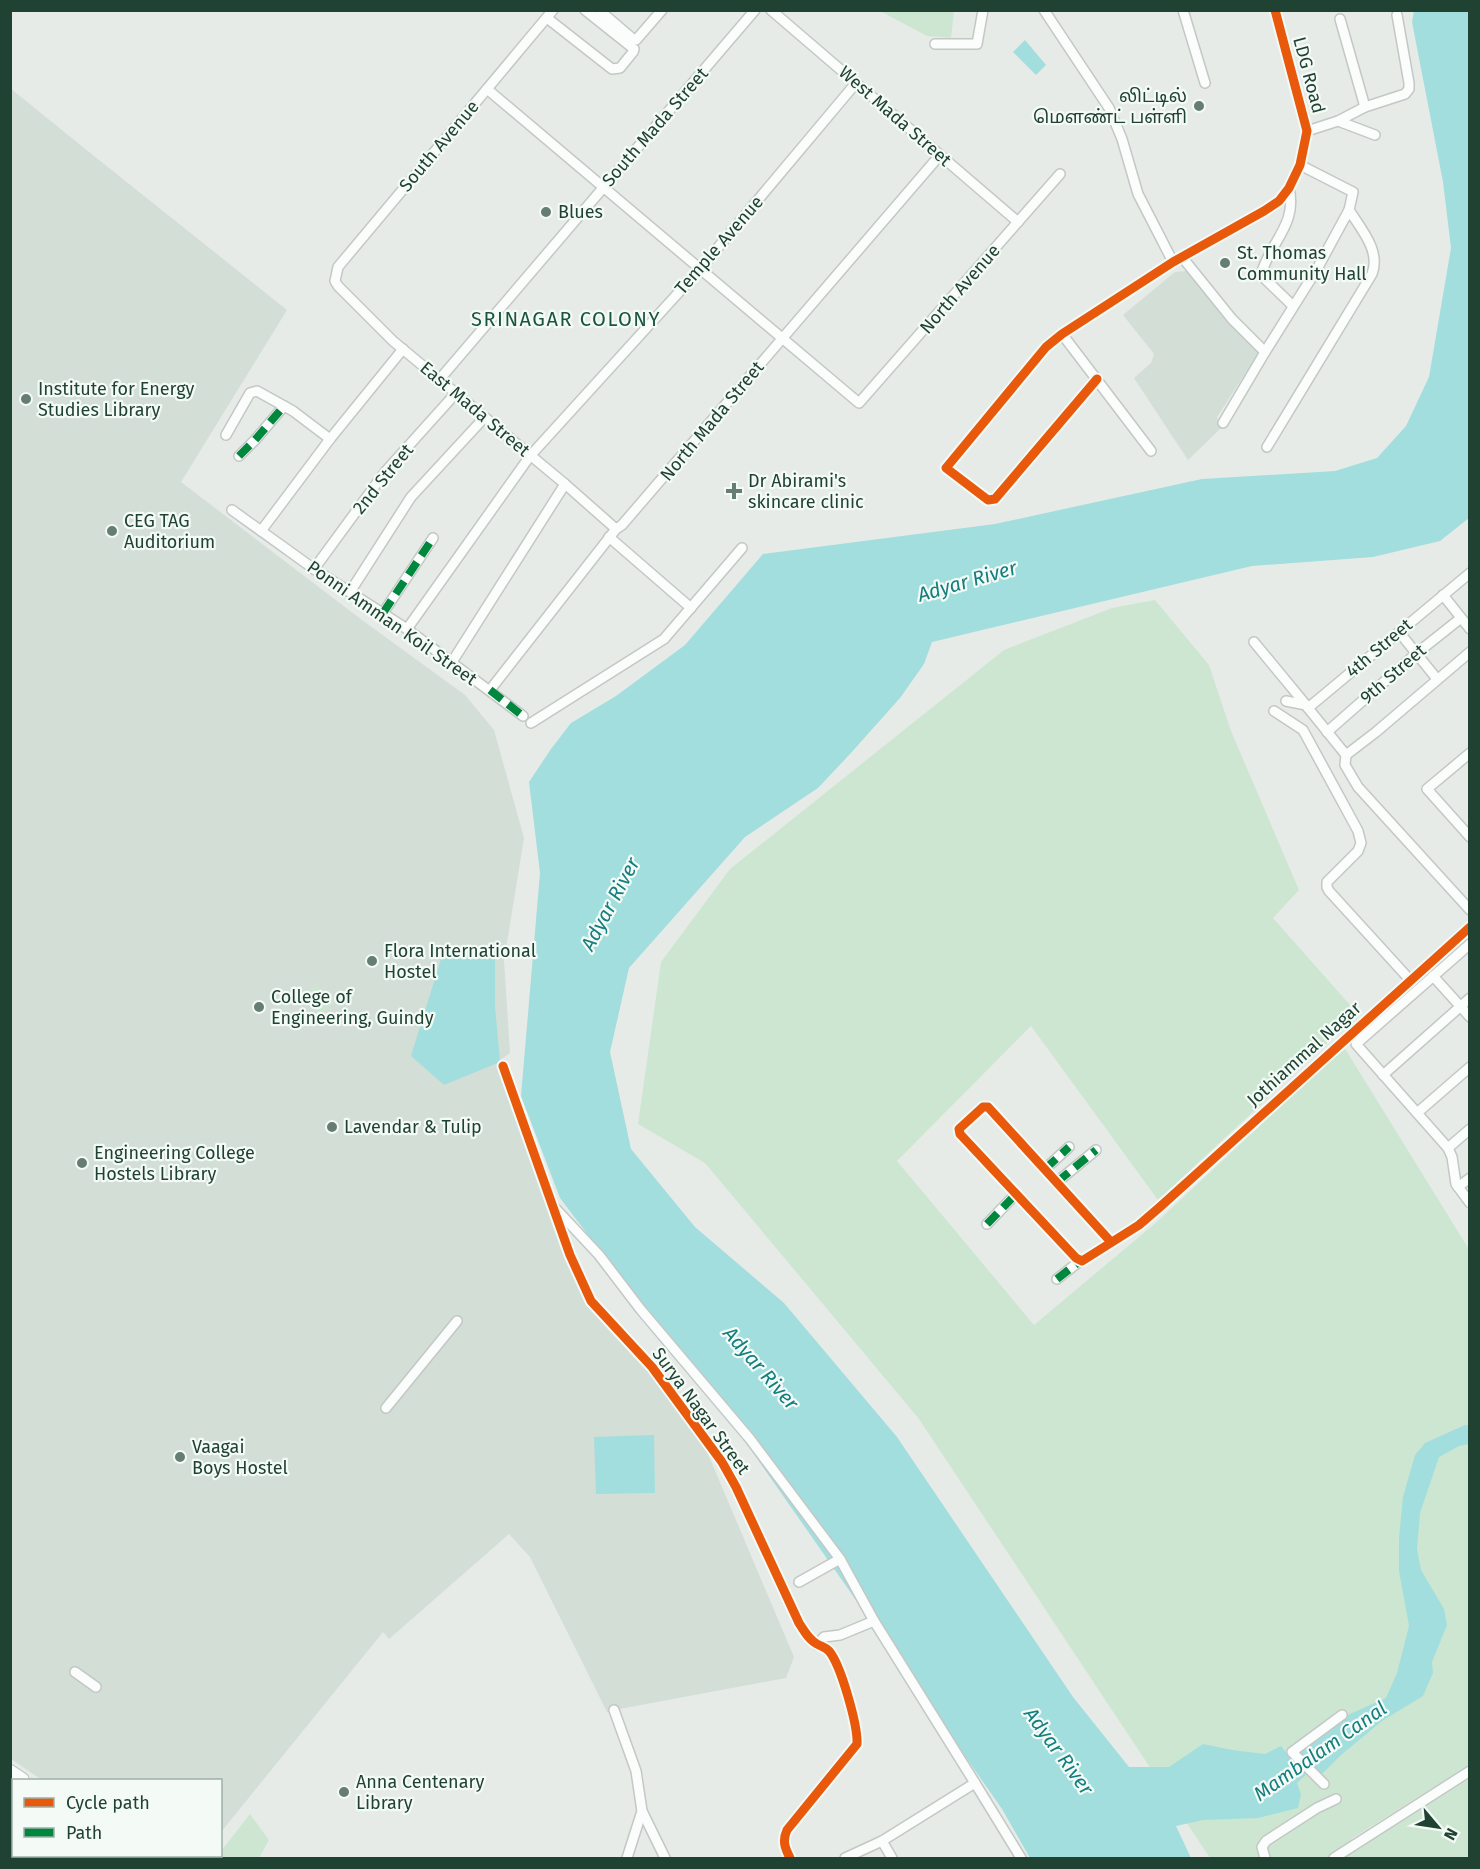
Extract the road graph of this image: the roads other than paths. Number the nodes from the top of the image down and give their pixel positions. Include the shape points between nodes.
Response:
1 (585, 10) edge
2 (599, 10) edge
3 (662, 10) edge
4 (754, 10) edge
5 (771, 10) edge
6 (983, 10) edge
7 (1044, 10) edge
8 (1183, 10) edge
9 (1275, 10) edge
10 (550, 14) edge
11 (1396, 15) dead end
12 (1340, 19) dead end
13 (935, 44) dead end
14 (1205, 83) dead end
15 (856, 84) junction
16 (487, 89) junction
17 (1365, 107) junction
18 (1338, 120) junction
19 (1307, 131) junction
20 (1375, 135) dead end
21 (940, 155) junction
22 (1300, 165) junction
23 (1060, 174) dead end
24 (603, 187) junction
25 (1289, 188) junction
26 (1349, 210) junction
27 (1018, 222) junction
28 (1178, 259) junction
29 (700, 269) junction
30 (338, 286) joint
31 (1293, 306) junction
32 (1062, 334) junction
33 (782, 338) junction
34 (403, 349) junction
35 (1264, 352) junction
36 (439, 380) junction
37 (1097, 380) junction
38 (456, 393) junction
39 (284, 406) junction
40 (484, 418) junction
41 (1223, 423) dead end
42 (226, 435) dead end
43 (330, 440) junction
44 (1267, 447) dead end
45 (1151, 451) dead end
46 (239, 456) dead end
47 (530, 456) junction
48 (565, 484) junction
49 (232, 510) dead end
50 (261, 531) junction
51 (613, 533) junction
52 (434, 538) dead end
53 (742, 548) dead end
54 (314, 569) junction
55 (1470, 573) edge
56 (350, 591) junction
57 (1443, 595) junction
58 (691, 608) junction
59 (383, 613) junction
60 (1461, 618) junction
61 (407, 629) junction
62 (1470, 629) edge
63 (1399, 632) junction
64 (1254, 642) dead end
65 (1470, 652) edge
66 (1417, 653) junction
67 (452, 662) junction
68 (1437, 679) junction
69 (490, 690) junction
70 (1286, 701) dead end
71 (1307, 707) junction
72 (1274, 711) dead end
73 (524, 716) dead end
74 (531, 723) dead end
75 (1327, 732) junction
76 (1470, 753) edge
77 (1346, 755) junction
78 (1470, 837) edge
79 (1470, 910) edge
80 (1470, 927) edge
81 (1470, 944) edge
82 (1433, 976) junction
83 (1411, 981) junction
84 (1470, 998) edge
85 (1460, 1006) junction
86 (1470, 1017) edge
87 (503, 1066) dead end
88 (1470, 1067) edge
89 (1383, 1076) junction
90 (1417, 1113) junction
91 (1470, 1129) edge
92 (1069, 1147) dead end
93 (1448, 1148) junction
94 (1096, 1150) dead end
95 (1045, 1169) junction
96 (1470, 1178) edge
97 (1057, 1182) junction
98 (1458, 1188) junction
99 (1016, 1194) junction
100 (1470, 1203) edge
101 (552, 1204) junction
102 (987, 1224) dead end
103 (1111, 1242) junction
104 (1080, 1261) junction
105 (1057, 1279) dead end
106 (458, 1321) dead end
107 (386, 1408) dead end
108 (840, 1559) junction
109 (799, 1582) dead end
110 (874, 1621) junction
111 (817, 1644) junction
112 (75, 1672) dead end
113 (96, 1687) dead end
114 (614, 1710) dead end
115 (1342, 1715) dead end
116 (1470, 1771) edge
117 (975, 1784) junction
118 (1324, 1784) dead end
119 (1336, 1799) dead end
120 (642, 1811) junction
121 (882, 1841) junction
122 (627, 1858) edge
123 (665, 1858) edge
124 (790, 1858) edge
125 (844, 1858) edge
126 (892, 1858) edge
127 (1021, 1858) edge
128 (1265, 1858) edge
129 (1334, 1858) edge

1 - 10 street via 634,48 620,68 612,69
2 - 3 street via 636,40
4 - 24 street, South Mada Street
5 - 15 street, West Mada Street
6 - 13 street via 977,44
7 - 28 street via 1109,108 1138,194
8 - 14 street
9 - 19 street, LDG Road
10 - 16 street, South Avenue
11 - 17 street via 1409,89 1405,94
12 - 17 street
15 - 21 street, West Mada Street
15 - 29 street, Temple Avenue
16 - 24 street
16 - 30 street, South Avenue via 338,267
17 - 18 street
18 - 19 street
18 - 20 street
19 - 22 street, LDG Road
21 - 27 street, West Mada Street
21 - 33 street, North Mada Street
22 - 25 street, LDG Road
22 - 26 street via 1353,192
23 - 27 street, North Avenue
24 - 29 street
24 - 36 street, South Mada Street
25 - 28 street, LDG Road via 1264,212
25 - 31 street via 1289,217 1260,274
26 - 31 street
26 - 44 street via 1373,250 1375,266
27 - 33 street, North Avenue via 859,403
28 - 32 street, LDG Road
28 - 35 street
29 - 33 street
29 - 47 street, Temple Avenue
30 - 34 street, East Mada Street
31 - 35 street
32 - 37 street
32 - 37 street, LDG Road via 1046,347 946,468 988,500 995,499
33 - 51 street, North Mada Street
34 - 36 street, East Mada Street
34 - 43 street
35 - 41 street
36 - 38 street, East Mada Street
37 - 45 street
38 - 40 street, East Mada Street
38 - 54 street, 2nd Street via 385,472
39 - 42 street via 253,391
39 - 43 street
39 - 46 street
40 - 47 street, East Mada Street
40 - 56 street via 411,497
43 - 50 street
47 - 48 street, East Mada Street
47 - 61 street, Temple Avenue
48 - 51 street, East Mada Street
48 - 67 street
49 - 50 street, Ponni Amman Koil Street
50 - 54 street, Ponni Amman Koil Street
51 - 58 street, East Mada Street
51 - 69 street, North Mada Street
52 - 59 street
53 - 58 street
54 - 56 street, Ponni Amman Koil Street
55 - 57 street, 4th Street
56 - 59 street, Ponni Amman Koil Street
57 - 60 street
57 - 63 street, 4th Street
58 - 74 street via 664,639
59 - 61 street, Ponni Amman Koil Street
60 - 62 street
60 - 66 street, 9th Street
61 - 67 street, Ponni Amman Koil Street
63 - 66 street
63 - 71 street, 4th Street
64 - 71 street
65 - 68 street
66 - 68 street
66 - 75 street, 9th Street
67 - 69 street, Ponni Amman Koil Street
68 - 77 street
69 - 73 street, Ponni Amman Koil Street
70 - 71 street
71 - 75 street
72 - 83 street via 1303,730 1358,831 1358,852 1327,882 1327,887
75 - 77 street
76 - 78 street via 1427,789
77 - 79 street via 1345,765 1358,787
80 - 83 street, Jothiammal Nagar
81 - 82 street
82 - 85 street
82 - 89 street via 1356,1044
83 - 103 street, Jothiammal Nagar via 1161,1206
84 - 85 street
85 - 86 street
85 - 89 street
87 - 101 street, Surya Nagar Street
88 - 90 street
89 - 90 street
90 - 93 street
91 - 93 street
92 - 95 street
93 - 98 street
94 - 97 street
95 - 97 street
95 - 99 street via 990,1108 983,1107 958,1131
96 - 98 street
97 - 103 street
98 - 100 street
99 - 102 street
99 - 104 street
101 - 108 street via 599,1255 750,1439
101 - 111 street, Surya Nagar Street via 591,1301 652,1367 722,1462 799,1623
103 - 104 street, Jothiammal Nagar
104 - 105 street, Jothiammal Nagar
106 - 107 street
108 - 109 street
108 - 110 street
110 - 111 street via 824,1637
110 - 117 street
111 - 124 street, Surya Nagar Street via 831,1653 846,1690 857,1744 787,1830 784,1846
112 - 113 street
114 - 120 street via 636,1771
115 - 118 street via 1292,1752
116 - 129 street
117 - 121 street
117 - 127 street
119 - 128 street via 1266,1841 1262,1847
120 - 122 street
120 - 123 street
121 - 125 street
121 - 126 street

